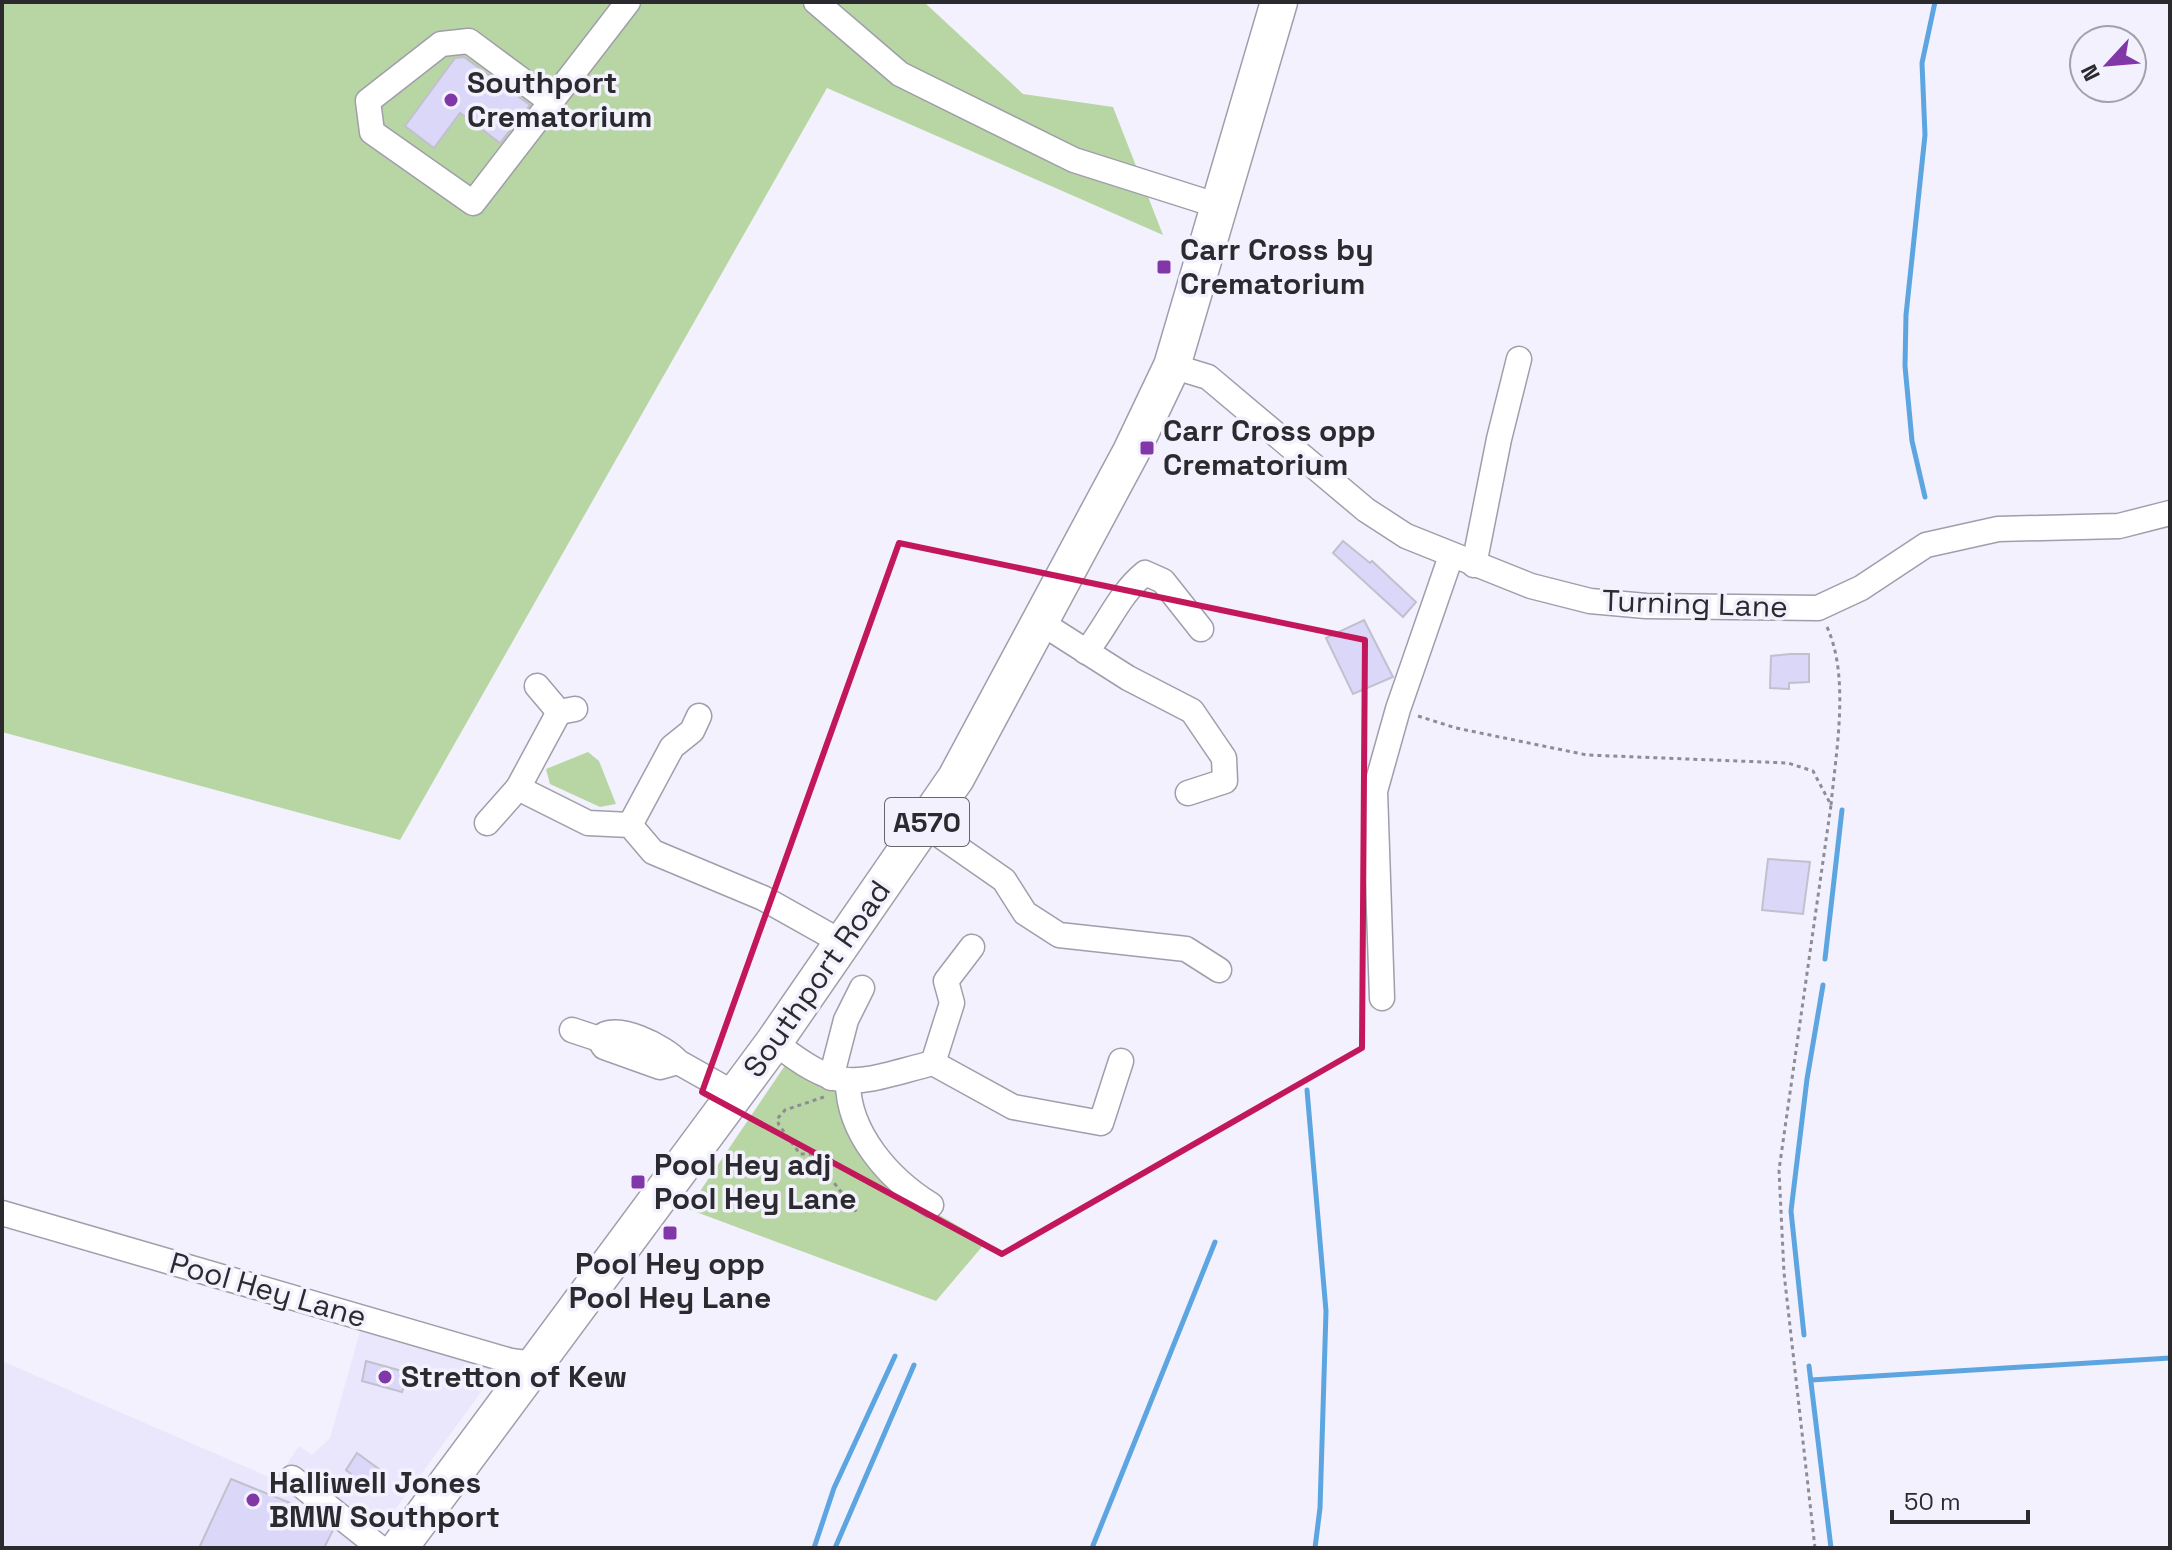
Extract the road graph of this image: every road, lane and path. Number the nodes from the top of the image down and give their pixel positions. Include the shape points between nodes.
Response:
1 (628, 2) edge
2 (816, 2) edge
3 (1279, 2) edge
4 (550, 101) junction
5 (1219, 206) junction
6 (1519, 359) dead end
7 (1172, 366) junction
8 (2170, 513) edge
9 (1451, 556) junction
10 (1474, 565) junction
11 (1818, 608) junction
12 (1040, 622) junction
13 (1201, 629) dead end
14 (1086, 652) junction
15 (537, 686) dead end
16 (1398, 709) junction
17 (699, 716) dead end
18 (518, 788) junction
19 (1188, 793) dead end
20 (1831, 805) junction
21 (487, 823) dead end
22 (630, 825) junction
23 (925, 825) junction
24 (843, 943) junction
25 (972, 947) dead end
26 (1219, 970) dead end
27 (862, 988) dead end
28 (1382, 998) dead end
29 (572, 1030) dead end
30 (774, 1042) junction
31 (1121, 1061) dead end
32 (933, 1063) junction
33 (840, 1080) junction
34 (735, 1094) junction
35 (931, 1205) dead end
36 (2, 1213) edge
37 (858, 1214) dead end
38 (534, 1364) junction
39 (292, 1478) dead end
40 (380, 1548) edge
41 (399, 1548) edge
42 (1815, 1548) edge

1 - 4 street
2 - 5 street via 900,74 1074,160
3 - 5 highway, Southport Road / A570
4 - 4 street via 473,203 372,132 368,101 441,44 469,41
5 - 7 highway, Southport Road / A570
6 - 10 street
7 - 9 street, Turning Lane via 1208,377 1366,510
7 - 12 highway, Southport Road / A570
8 - 11 street, Turning Lane via 2119,526 1998,529 1926,545 1861,588
9 - 10 street, Turning Lane
9 - 16 street
10 - 11 street, Turning Lane via 1590,601
11 - 20 path via 1833,640 1840,707
12 - 14 street
12 - 23 highway, Southport Road / A570
13 - 14 street via 1193,601 1145,573 1128,587
14 - 19 street via 1192,711 1224,758 1225,781
15 - 18 street via 567,710
16 - 20 path via 1456,728 1587,755 1788,763 1813,771
16 - 28 street via 1375,791
17 - 22 street via 692,731 672,747
18 - 21 street
18 - 22 street via 588,823
20 - 42 path via 1779,1170 1784,1273
22 - 24 street via 653,852 763,898
23 - 24 highway, Southport Road / A570
23 - 26 street via 1004,880 1025,913 1059,935 1186,949
24 - 30 highway, Southport Road / A570
25 - 32 street via 946,981 952,1003
27 - 33 street via 846,1020
29 - 34 street via 660,1067 678,1062
30 - 33 street via 813,1070
30 - 34 highway, Southport Road / A570
31 - 32 street via 1101,1123 1013,1107
32 - 33 street
33 - 35 street via 856,1126 887,1169
33 - 37 path via 825,1097 785,1110 777,1119 800,1154 812,1154
34 - 38 highway, Southport Road / A570
36 - 38 street, Pool Hey Lane
38 - 41 highway, Southport Road / A570
39 - 40 street

